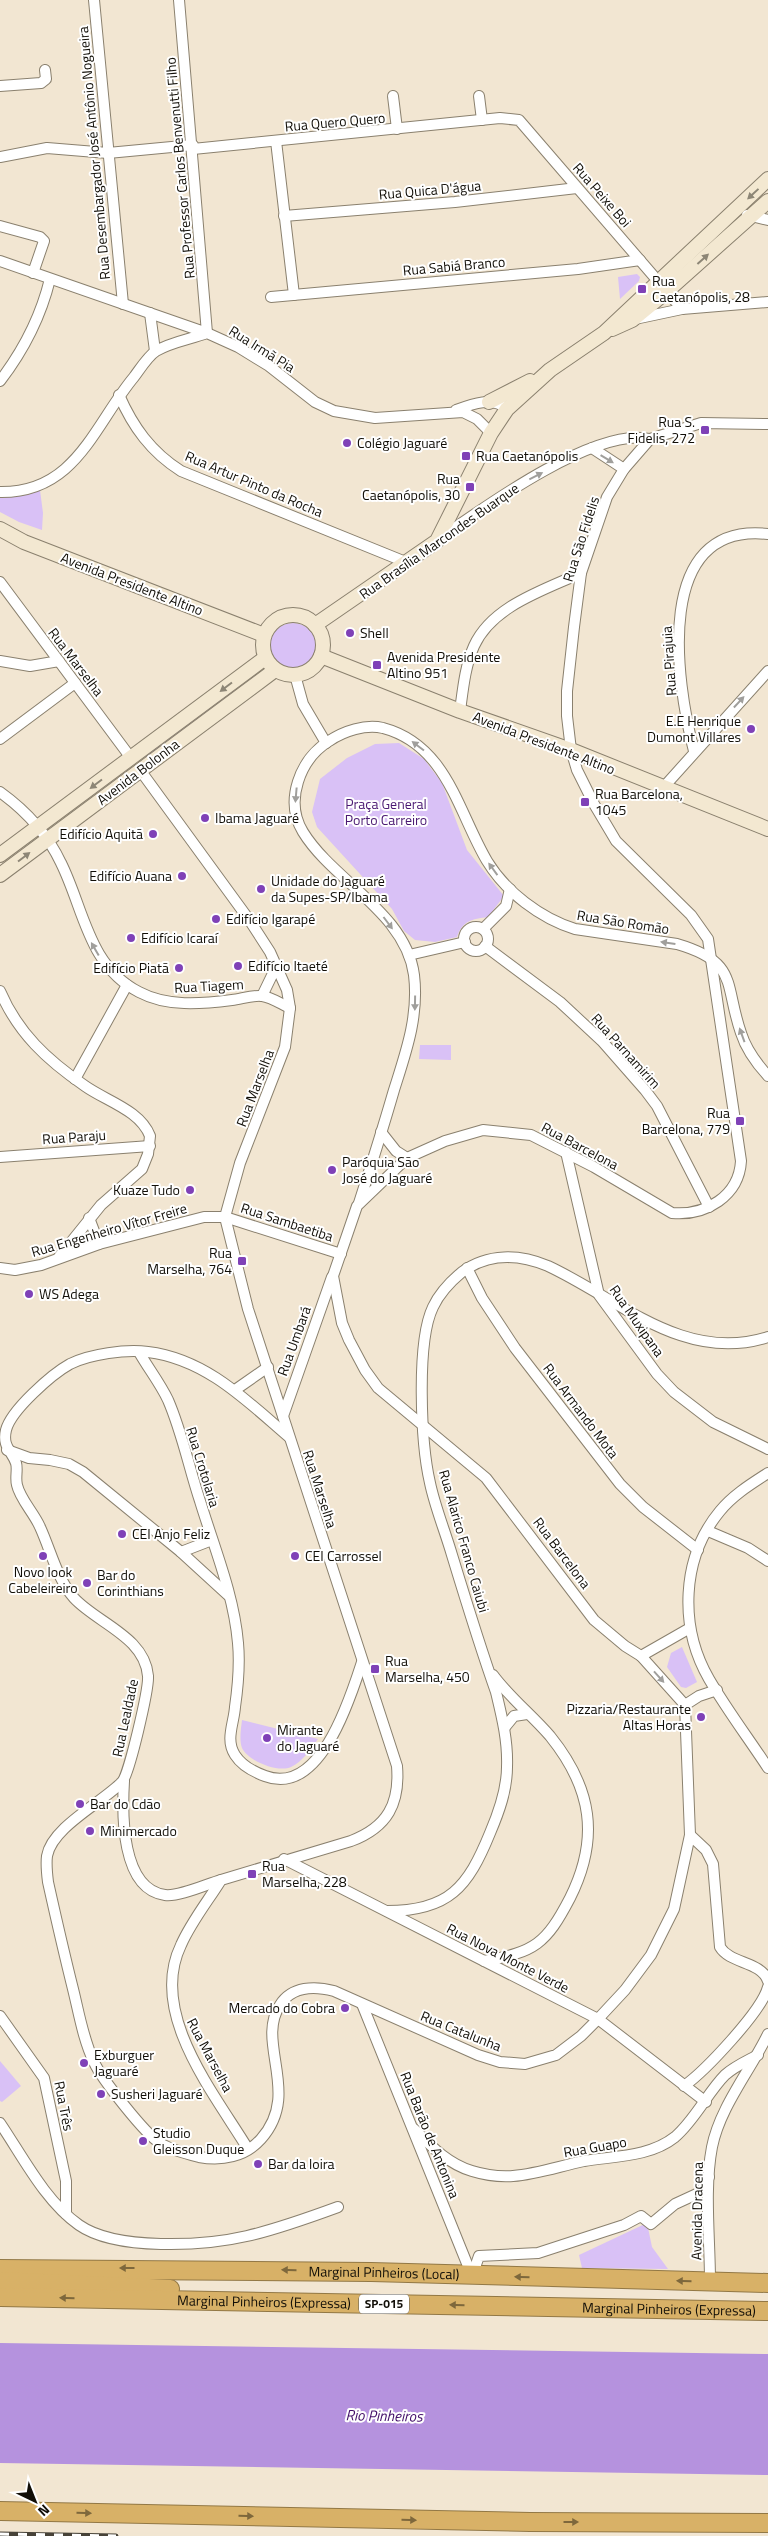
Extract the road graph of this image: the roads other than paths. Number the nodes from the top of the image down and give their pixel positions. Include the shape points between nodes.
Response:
1 (94, 0) edge
2 (179, 0) edge
3 (45, 70) dead end
4 (0, 86) edge
5 (393, 96) dead end
6 (479, 96) dead end
7 (482, 120) junction
8 (526, 126) joint
9 (397, 129) junction
10 (276, 141) junction
11 (193, 147) junction
12 (108, 153) junction
13 (0, 157) edge
14 (768, 179) edge
15 (577, 188) junction
16 (768, 201) edge
17 (737, 208) junction
18 (284, 216) junction
19 (750, 217) junction
20 (768, 220) edge
21 (0, 226) edge
22 (640, 260) junction
23 (0, 261) edge
24 (33, 273) junction
25 (50, 279) junction
26 (662, 287) junction
27 (294, 294) junction
28 (271, 297) dead end
29 (768, 302) edge
30 (123, 304) junction
31 (682, 309) junction
32 (150, 313) junction
33 (632, 320) junction
34 (207, 333) junction
35 (604, 333) junction
36 (155, 351) junction
37 (550, 370) junction
38 (0, 381) edge
39 (119, 395) junction
40 (489, 402) junction
41 (508, 409) junction
42 (450, 412) junction
43 (768, 424) edge
44 (491, 433) junction
45 (650, 439) junction
46 (592, 448) junction
47 (624, 469) junction
48 (0, 492) edge
49 (0, 529) edge
50 (768, 534) edge
51 (437, 541) junction
52 (408, 563) junction
53 (581, 572) junction
54 (0, 582) edge
55 (315, 625) junction
56 (264, 635) junction
57 (321, 656) junction
58 (265, 658) junction
59 (0, 661) edge
60 (58, 661) junction
61 (275, 670) junction
62 (768, 671) edge
63 (295, 675) junction
64 (74, 682) junction
65 (460, 710) junction
66 (0, 739) edge
67 (326, 742) junction
68 (570, 750) junction
69 (694, 751) junction
70 (131, 758) junction
71 (140, 770) junction
72 (662, 789) junction
73 (0, 792) edge
74 (37, 828) junction
75 (768, 830) edge
76 (47, 840) junction
77 (0, 856) edge
78 (0, 875) edge
79 (510, 889) junction
80 (483, 929) junction
81 (465, 942) junction
82 (485, 946) junction
83 (409, 955) junction
84 (713, 960) junction
85 (276, 965) junction
86 (128, 985) junction
87 (0, 991) edge
88 (262, 996) junction
89 (290, 1008) junction
90 (768, 1076) edge
91 (75, 1078) junction
92 (382, 1132) junction
93 (150, 1146) junction
94 (566, 1152) junction
95 (2, 1154) edge
96 (407, 1158) junction
97 (358, 1206) junction
98 (710, 1207) junction
99 (225, 1217) junction
100 (89, 1218) junction
101 (99, 1244) junction
102 (341, 1254) junction
103 (59, 1257) junction
104 (0, 1268) edge
105 (467, 1268) junction
106 (333, 1276) junction
107 (600, 1295) junction
108 (768, 1337) edge
109 (139, 1352) junction
110 (268, 1367) junction
111 (235, 1390) junction
112 (284, 1416) junction
113 (424, 1428) junction
114 (289, 1437) junction
115 (768, 1449) edge
116 (7, 1450) junction
117 (768, 1473) edge
118 (708, 1531) junction
119 (212, 1540) junction
120 (698, 1550) junction
121 (181, 1552) junction
122 (768, 1561) edge
123 (229, 1596) junction
124 (690, 1628) junction
125 (641, 1656) junction
126 (362, 1662) junction
127 (488, 1669) junction
128 (717, 1690) junction
129 (685, 1705) junction
130 (527, 1714) junction
131 (505, 1727) junction
132 (768, 1768) edge
133 (124, 1781) junction
134 (690, 1835) junction
135 (284, 1859) junction
136 (221, 1880) junction
137 (387, 1911) junction
138 (484, 1961) junction
139 (768, 1981) edge
140 (768, 1988) edge
141 (362, 2004) junction
142 (0, 2016) edge
143 (598, 2019) junction
144 (768, 2034) edge
145 (758, 2055) junction
146 (684, 2086) junction
147 (706, 2102) junction
148 (0, 2123) edge
149 (414, 2129) junction
150 (248, 2149) junction
151 (709, 2176) junction
152 (338, 2207) dead end
153 (66, 2214) junction
154 (0, 2269) edge
155 (472, 2276) junction
156 (0, 2280) edge
157 (710, 2281) junction
158 (768, 2283) edge
159 (0, 2296) edge
160 (267, 2302) junction
161 (768, 2311) edge
162 (0, 2511) edge
163 (768, 2523) edge

1 - 12 street, Rua Desembargador José Antônio Nogueira
2 - 11 street, Rua Professor Carlos Benvenutti Filho
3 - 4 street via 46,79 42,83
5 - 9 street, Rua Quero Quero
6 - 7 street
7 - 8 street, Rua Quero Quero via 511,118
7 - 9 street, Rua Quero Quero
8 - 15 street, Rua Peixe Boi
9 - 10 street, Rua Quero Quero
10 - 11 street, Rua Quero Quero
10 - 18 street
11 - 12 street, Rua Quero Quero
11 - 34 street, Rua Professor Carlos Benvenutti Filho
12 - 13 street, Rua Quero Quero via 48,148
12 - 30 street, Rua Desembargador José Antônio Nogueira
14 -> 17 main road
15 - 18 street, Rua Quica D'água
15 - 22 street, Rua Peixe Boi
16 - 19 main road
17 - 19 street
17 - 26 main road
18 - 27 street
19 - 20 street
26 -> 19 main road
21 - 24 street via 44,241
22 - 26 street, Rua Peixe Boi
22 - 27 street, Rua Sabiá Branco via 578,269
23 - 24 street
24 - 25 street
25 - 30 street
25 - 38 street via 44,301 21,351
26 - 31 street
26 - 33 main road
26 - 35 main road
27 - 28 street, Rua Sabiá Branco
29 - 31 street
30 - 32 street
31 - 33 street
32 - 34 street
32 - 36 street
33 - 35 main road
34 - 36 street, Rua Irmã Pia
34 - 42 street, Rua Irmã Pia via 238,347 269,366 315,402 334,410 374,418
35 - 37 main road
36 - 39 street
37 - 40 main road
37 - 41 main road
39 - 48 street via 85,450 67,468 35,487
39 - 52 street, Rua Artur Pinto da Rocha via 129,418 154,451 181,471
40 - 41 street
40 - 42 street, Rua Irmã Pia
41 - 44 main road
42 - 44 street, Rua Irmã Pia via 470,414
43 - 45 street via 701,423
44 - 51 main road
45 - 46 street, Rua Brasília Marcondes Buarque via 637,436
45 - 47 street, Rua São Fidelis
46 -> 47 street
51 -> 46 street, Rua Brasília Marcondes Buarque via 508,490
47 - 53 street, Rua São Fidelis via 607,497
49 - 56 main road, Avenida Presidente Altino via 24,542
50 - 69 street, Rua Pirajuia via 741,534 711,546 698,560 686,586 678,636 688,727
51 - 52 main road, Rua Brasília Marcondes Buarque
52 - 55 main road, Rua Brasília Marcondes Buarque
53 - 65 street via 516,604 487,628 474,646
53 - 68 street, Rua São Fidelis via 567,691
54 - 60 street, Rua Marselha
55 - 56 main road via 305,618 287,616 276,621
55 - 57 main road via 322,640
56 - 58 main road
57 - 63 main road via 311,669
57 - 65 main road, Avenida Presidente Altino
58 - 61 main road
58 -> 70 main road, Avenida Bolonha
59 - 60 street via 30,666
60 - 64 street, Rua Marselha
61 - 63 main road
61 - 71 main road, Avenida Bolonha
69 -> 62 street
63 - 67 street via 303,704
64 - 66 street
64 - 70 street, Rua Marselha
65 - 68 main road, Avenida Presidente Altino
79 -> 67 street, Rua São Romão via 487,860 449,782 426,752 401,735 378,727 357,729
67 -> 83 street via 312,756 299,780 295,805 299,825 313,846 372,903
68 - 72 main road, Avenida Presidente Altino
68 - 84 street, Rua Barcelona via 584,786 616,841 702,928
69 - 72 street
70 -> 74 main road, Avenida Bolonha
71 - 76 main road, Avenida Bolonha
71 - 85 street, Rua Marselha via 250,921
72 - 75 main road, Avenida Presidente Altino
73 - 74 street, Rua Tiagem
74 - 76 street, Rua Tiagem
74 - 77 main road, Avenida Bolonha
78 -> 76 main road, Avenida Bolonha
86 -> 76 street, Rua Tiagem via 94,949 72,887
79 - 80 street via 506,906
84 -> 79 street, Rua São Romão via 677,944 563,925 531,907
80 - 81 street via 471,928 465,935
80 - 82 street via 488,938
81 - 82 street via 474,950
81 - 83 street
82 - 98 street, Rua Parnamirim via 560,1002 602,1041 645,1090
83 -> 92 street via 414,976 415,1018
90 -> 84 street via 741,1034 728,978
84 - 98 street, Rua Barcelona via 741,1161 738,1181 726,1196
85 - 88 street, Rua Tiagem
85 - 89 street, Rua Marselha via 287,990
86 - 88 street, Rua Tiagem via 150,997 178,1003
86 - 91 street
87 - 91 street via 20,1030 43,1054
88 - 89 street, Rua Tiagem
89 - 99 street, Rua Marselha via 285,1047 240,1163
91 - 93 street via 134,1115 148,1131
92 - 96 street via 396,1151
92 - 97 street
93 - 95 street, Rua Paraju
93 - 100 street via 142,1169
94 - 96 street, Rua Barcelona via 531,1135 483,1130 445,1141
94 - 98 street, Rua Barcelona via 672,1213 684,1214
94 - 107 street, Rua Muxipana
96 - 97 street, Rua Barcelona
97 - 102 street, Rua Barcelona
99 - 101 street, Rua Engenheiro Vítor Freire via 204,1217
99 - 102 street, Rua Sambaetiba
99 - 110 street, Rua Marselha via 248,1309
100 - 101 street
100 - 103 street
101 - 103 street, Rua Engenheiro Vítor Freire
102 - 106 street, Rua Barcelona
103 - 104 street, Rua Engenheiro Vítor Freire via 41,1265 15,1270
105 - 107 street, Rua Alarico Franco Caiubi via 492,1258 532,1259
105 - 113 street, Rua Alarico Franco Caiubi via 438,1296 428,1320 422,1357
105 - 120 street, Rua Armando Mota via 482,1298 516,1348 620,1484 643,1507
106 - 112 street, Rua Umbará
106 - 113 street, Rua Barcelona via 342,1323 365,1370 382,1393
107 - 108 street, Rua Alarico Franco Caiubi via 648,1322 700,1342 739,1344
107 - 115 street, Rua Muxipana via 653,1369 674,1392 713,1422
109 - 111 street, Rua Lealdade via 171,1356 216,1377
109 - 116 street, Rua Lealdade via 94,1355 63,1369 36,1391 14,1417 6,1430
109 - 119 street, Rua Crotolaria via 168,1402
110 - 111 street
110 - 112 street, Rua Marselha
111 - 114 street, Rua Lealdade
112 - 114 street, Rua Marselha
113 - 125 street, Rua Barcelona via 486,1478 594,1620
113 - 127 street, Rua Alarico Franco Caiubi via 429,1482
114 - 126 street, Rua Marselha
116 - 121 street via 30,1458 69,1464 83,1472
116 - 133 street, Rua Lealdade via 16,1463 17,1485 40,1526 64,1586 86,1609 138,1649 145,1662 147,1690
117 - 118 street via 734,1497 720,1511
118 - 120 street
118 - 122 street via 748,1548
119 - 121 street
119 - 123 street, Rua Crotolaria
120 - 124 street via 688,1580
121 - 123 street
123 - 126 street, Rua Crotolaria via 238,1646 230,1740 240,1762 258,1773 278,1779 290,1778 313,1762 337,1728
124 - 125 street
124 - 128 street via 700,1658
125 -> 129 street, Rua Barcelona
126 - 135 street, Rua Marselha via 397,1766 395,1800 383,1821 364,1836
127 - 130 street
127 - 131 street, Rua Alarico Franco Caiubi
128 - 129 street
128 - 132 street
129 - 134 street, Rua Catalunha
130 - 131 street via 514,1716
130 - 138 street via 548,1735 576,1778 589,1829 586,1855 580,1878 556,1924 544,1939 521,1953
131 - 137 street, Rua Alarico Franco Caiubi via 507,1769 503,1797 480,1859 468,1879 458,1890 434,1904 408,1911
133 - 136 street, Rua Lealdade via 124,1815 130,1861 143,1884 153,1891 171,1895
133 - 150 street via 63,1831 48,1854 48,1882 85,2038 94,2064 142,2127 160,2143 183,2153 215,2159 234,2157
134 - 139 street via 706,1850 713,1864 720,1947 728,1955 762,1972
134 - 143 street, Rua Catalunha via 681,1883 664,1932 640,1969
135 - 136 street, Rua Marselha
135 - 137 street, Rua Nova Monte Verde
136 - 150 street, Rua Marselha via 180,1945 172,1996 174,2015 184,2042
137 - 138 street, Rua Nova Monte Verde
138 - 143 street, Rua Nova Monte Verde
140 - 146 street via 744,2024 708,2065
141 - 143 street, Rua Catalunha via 478,2055 512,2064 541,2061 556,2055
141 - 149 street, Rua Barão de Antonina
141 - 150 street, Rua Catalunha via 315,1988 297,1990 280,2004 272,2033 280,2097 270,2128
142 - 153 street, Rua Três via 44,2078 66,2181
143 - 146 street, Rua Nova Monte Verde
144 - 145 street, Avenida Dracena
145 - 147 street, Rua Guapo via 724,2076
145 - 151 street, Avenida Dracena via 718,2129 712,2147
146 - 147 street, Rua Nova Monte Verde
147 - 149 street, Rua Guapo via 674,2137 652,2149 513,2176 489,2175 460,2167
148 - 153 street
149 - 155 street, Rua Barão de Antonina
151 - 155 street via 701,2192 675,2204 651,2224 641,2216 624,2225 538,2253 479,2256
151 - 157 street, Avenida Dracena
152 - 153 street via 246,2237 188,2243 124,2241 103,2237
155 -> 154 highway, Marginal Pinheiros (Local) via 166,2268
157 -> 155 highway, Marginal Pinheiros (Local)
156 - 160 highway via 134,2286
157 - 158 highway, Marginal Pinheiros (Local)
160 -> 159 highway, Marginal Pinheiros (Expressa) / SP-015
161 -> 160 highway, Marginal Pinheiros (Expressa) / SP-015
162 -> 163 highway via 521,2522

